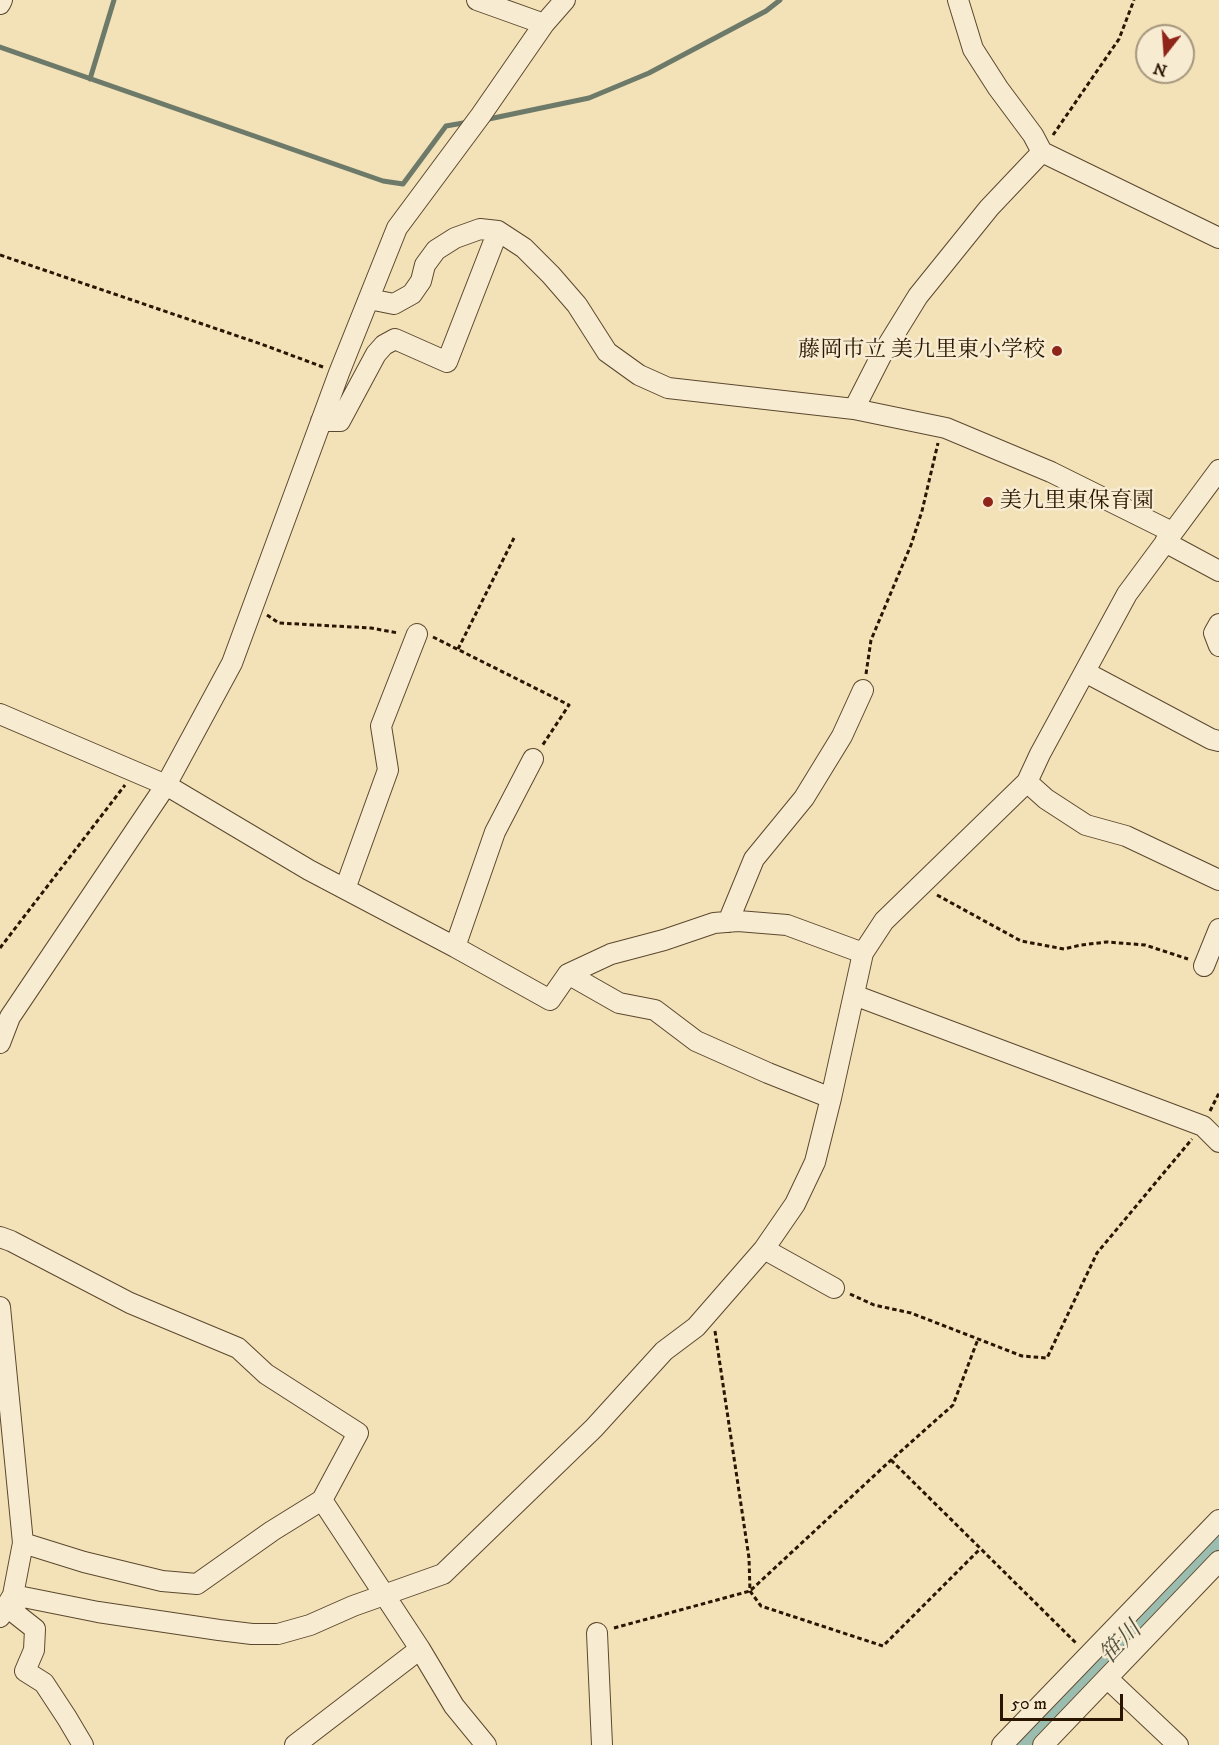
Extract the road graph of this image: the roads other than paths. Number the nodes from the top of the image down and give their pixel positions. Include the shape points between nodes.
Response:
1 (2, 0) edge
2 (477, 0) edge
3 (565, 0) edge
4 (958, 0) edge
5 (0, 4) edge
6 (544, 24) junction
7 (1042, 152) junction
8 (498, 231) junction
9 (1219, 238) edge
10 (369, 299) junction
11 (854, 409) junction
12 (321, 421) junction
13 (1219, 470) edge
14 (1169, 537) junction
15 (1219, 571) edge
16 (1219, 624) edge
17 (417, 634) road end
18 (1219, 646) edge
19 (1085, 672) junction
20 (863, 690) road end
21 (0, 714) edge
22 (1216, 736) edge
23 (533, 759) road end
24 (1027, 782) junction
25 (166, 785) junction
26 (1219, 880) edge
27 (345, 889) junction
28 (728, 922) junction
29 (1219, 929) edge
30 (454, 947) junction
31 (863, 953) junction
32 (1204, 966) road end
33 (568, 974) junction
34 (854, 995) junction
35 (0, 1043) edge
36 (831, 1098) junction
37 (1219, 1142) edge
38 (0, 1237) edge
39 (764, 1249) junction
40 (834, 1288) road end
41 (0, 1307) edge
42 (322, 1500) junction
43 (1219, 1520) edge
44 (22, 1543) junction
45 (1219, 1561) edge
46 (13, 1595) junction
47 (384, 1595) junction
48 (0, 1617) edge
49 (597, 1633) road end
50 (420, 1648) junction
51 (1107, 1678) junction
52 (83, 1745) edge
53 (295, 1745) edge
54 (486, 1745) edge
55 (602, 1745) edge
56 (1002, 1745) edge
57 (1043, 1745) edge
58 (1178, 1745) edge

1 - 5 street
2 - 6 street
3 - 6 street
4 - 7 street via 973,49
6 - 10 street via 397,228
7 - 9 street
7 - 11 street via 989,208 918,296
8 - 10 street via 480,230 436,249 412,294 394,304
8 - 11 street via 524,248 551,275 577,305 607,352 639,375 668,388
8 - 12 street via 447,362 395,339 376,354 340,421
10 - 12 street
11 - 14 street via 942,427 1051,472
12 - 25 street via 232,663
13 - 14 street
14 - 15 street
14 - 19 street via 1127,594
16 - 18 street via 1214,633
17 - 27 street via 381,726 388,770
19 - 22 street
19 - 24 street
20 - 28 street via 842,736 804,798 754,859
21 - 25 street
23 - 30 street via 495,832
24 - 26 street via 1086,825 1126,836
24 - 31 street via 884,921
25 - 27 street
25 - 35 street via 10,1017
27 - 30 street
28 - 31 street via 788,925
28 - 33 street via 610,954
29 - 32 street
30 - 33 street via 550,1000
31 - 34 street
33 - 36 street via 619,1003 655,1010 696,1041
34 - 36 street
34 - 37 street via 1203,1126
36 - 39 street via 815,1162 795,1204
38 - 42 street via 130,1303 238,1348 266,1374 358,1433
39 - 40 street
39 - 47 street via 696,1327 664,1351 594,1428 443,1574
41 - 44 street
42 - 44 street via 196,1584 162,1581
42 - 47 street
43 - 56 street
44 - 46 street
45 - 51 street
46 - 47 street via 219,1630 278,1634
46 - 48 street
46 - 52 street via 16,1614 35,1629 34,1650 25,1671 44,1683
47 - 50 street
49 - 55 street
50 - 53 street
50 - 54 street via 454,1706
51 - 57 street
51 - 58 street

